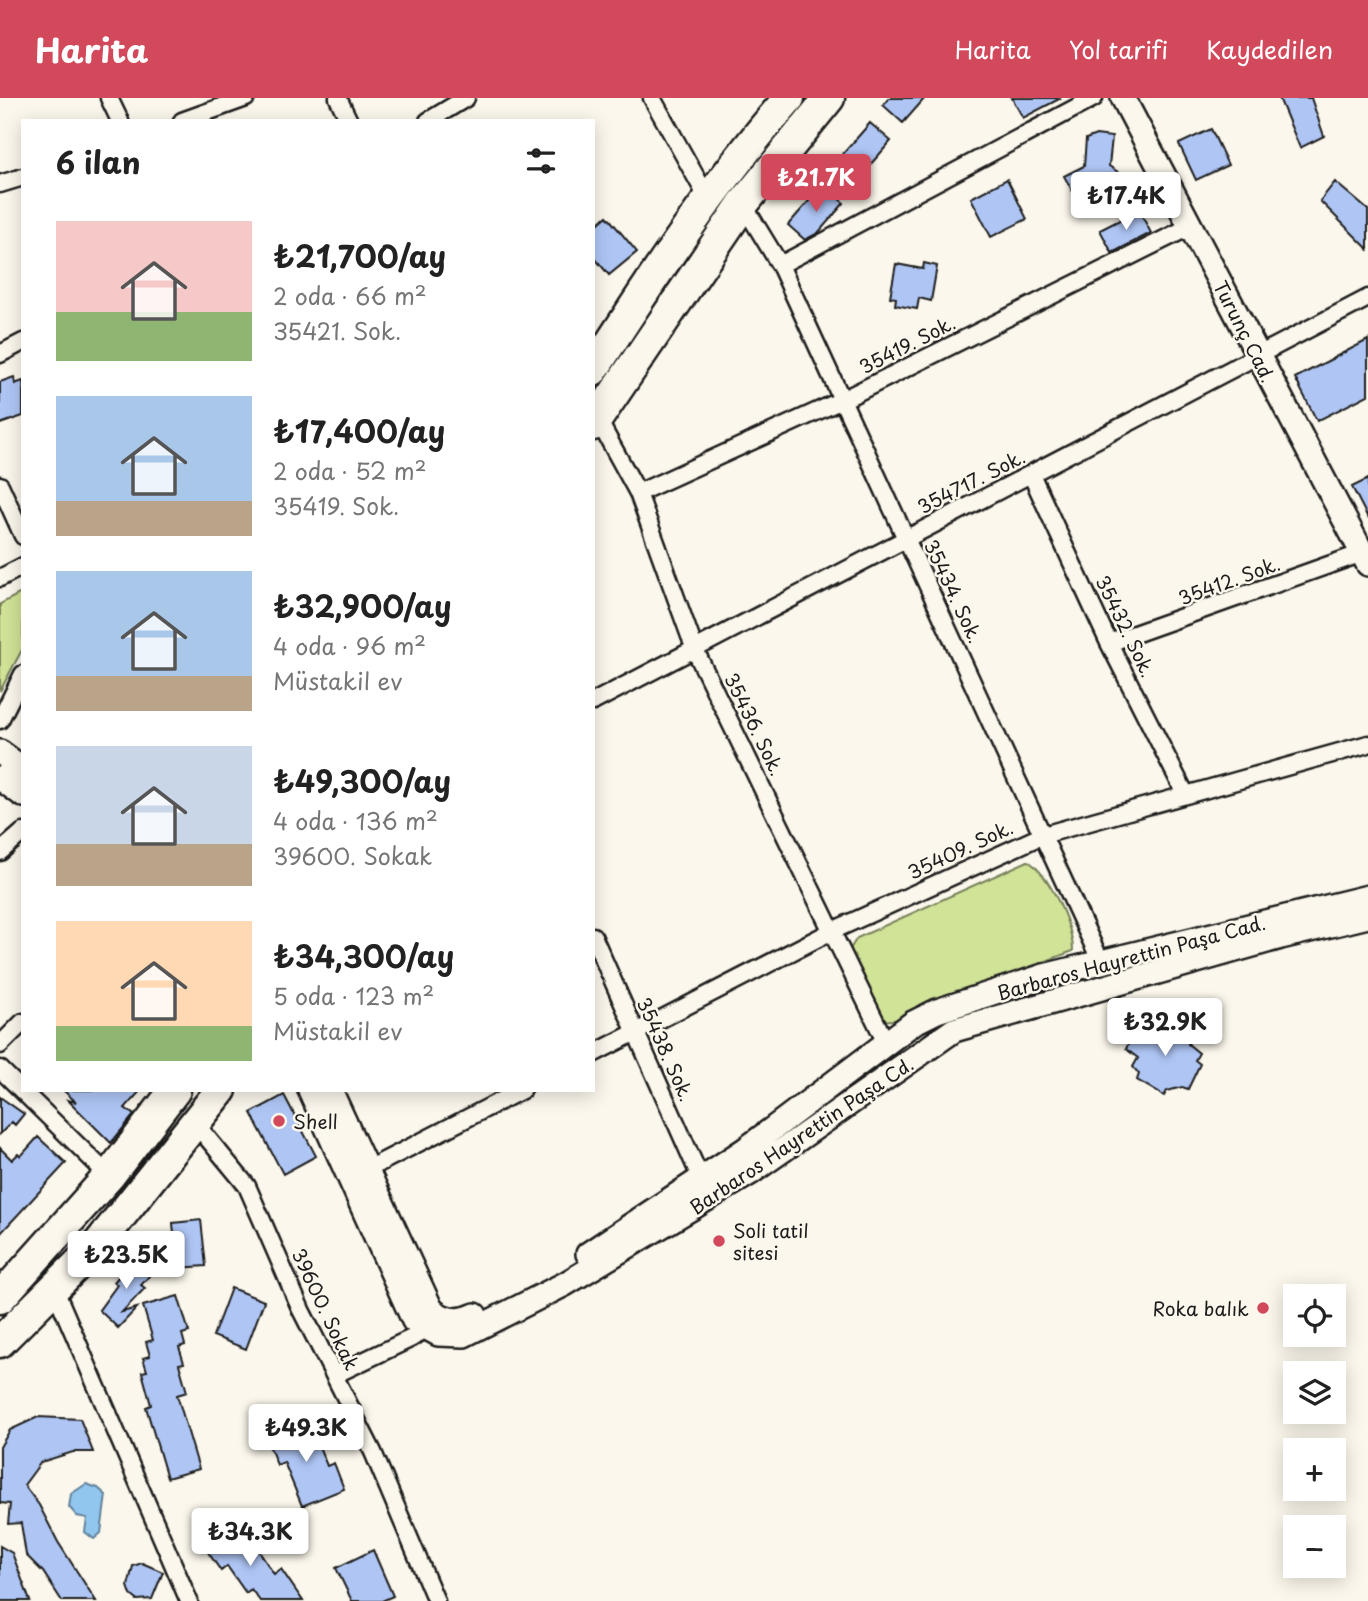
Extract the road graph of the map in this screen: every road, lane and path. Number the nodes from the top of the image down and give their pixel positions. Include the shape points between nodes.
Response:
1 (109, 98) edge
2 (246, 98) edge
3 (338, 98) edge
4 (466, 98) edge
5 (652, 98) edge
6 (789, 98) edge
7 (829, 98) edge
8 (1094, 98) edge
9 (1123, 98) edge
10 (119, 119) edge
11 (188, 119) edge
12 (348, 119) edge
13 (431, 119) edge
14 (21, 178) edge
15 (0, 184) edge
16 (708, 197) junction
17 (743, 204) junction
18 (1191, 226) junction
19 (780, 265) junction
20 (1368, 298) edge
21 (21, 343) edge
22 (0, 354) edge
23 (1257, 355) junction
24 (595, 367) edge
25 (842, 400) junction
26 (595, 422) edge
27 (1031, 474) junction
28 (0, 485) edge
29 (638, 493) junction
30 (21, 532) edge
31 (906, 539) junction
32 (1366, 557) edge
33 (21, 567) edge
34 (0, 578) edge
35 (1109, 643) junction
36 (695, 650) junction
37 (21, 678) edge
38 (595, 701) edge
39 (0, 720) edge
40 (1368, 744) edge
41 (0, 752) edge
42 (21, 768) edge
43 (0, 778) edge
44 (21, 794) edge
45 (1185, 795) junction
46 (21, 834) edge
47 (1042, 835) junction
48 (0, 852) edge
49 (1368, 897) edge
50 (1368, 916) edge
51 (832, 931) junction
52 (595, 940) edge
53 (1101, 962) junction
54 (21, 1024) edge
55 (636, 1032) junction
56 (886, 1043) junction
57 (0, 1045) edge
58 (595, 1053) edge
59 (0, 1069) edge
60 (21, 1090) edge
61 (23, 1092) edge
62 (173, 1092) edge
63 (219, 1092) edge
64 (311, 1092) edge
65 (331, 1092) edge
66 (518, 1092) edge
67 (195, 1123) junction
68 (366, 1170) junction
69 (109, 1176) junction
70 (701, 1179) junction
71 (55, 1290) junction
72 (0, 1298) edge
73 (433, 1324) junction
74 (0, 1342) edge
75 (334, 1375) junction
76 (189, 1601) edge
77 (436, 1601) edge

1 - 10 street
2 - 11 street
3 - 12 street
4 - 13 street
5 - 16 street
6 - 16 highway
7 - 17 highway
8 - 19 street
9 - 18 street, Turunç Cad.
14 - 15 street
16 - 24 highway
17 - 19 street, 35434. Sok.
17 - 26 highway
18 - 23 street, Turunç Cad.
18 - 25 street, 35419. Sok.
19 - 25 street, 35434. Sok.
20 - 23 street, 354717. Sok.
21 - 22 street
23 - 27 street, 354717. Sok.
23 - 32 street, Turunç Cad.
25 - 29 street, 35419. Sok.
25 - 31 street, 35434. Sok.
26 - 29 street, 35436. Sok.
27 - 31 street, 354717. Sok.
27 - 35 street, 35432. Sok.
28 - 30 street
29 - 36 street, 35436. Sok.
31 - 36 street, 354717. Sok.
31 - 47 street, 35434. Sok.
32 - 35 street, 35412. Sok.
33 - 34 street
35 - 45 street, 35432. Sok.
36 - 38 street, 354717. Sok.
36 - 51 street, 35436. Sok.
37 - 39 street
40 - 45 street, 35409. Sok.
41 - 42 street
43 - 44 street
45 - 47 street, 35409. Sok.
46 - 48 street
47 - 51 street, 35409. Sok.
47 - 53 street, 35434. Sok.
49 - 53 street, Barbaros Hayrettin Paşa Cad.
50 - 73 street, Barbaros Hayrettin Paşa Cd. via 954,1030 750,1173 565,1284 464,1335 438,1334
51 - 55 street, 35409. Sok.
51 - 56 street, 35436. Sok.
52 - 55 street, 35438. Sok.
53 - 56 street, Barbaros Hayrettin Paşa Cad. via 937,1011
54 - 57 street
55 - 58 street, 35409. Sok.
55 - 70 street, 35438. Sok.
56 - 70 street, Barbaros Hayrettin Paşa Cad.
59 - 60 street
61 - 69 street
62 - 69 highway
63 - 67 highway
64 - 73 street via 400,1295 414,1321
65 - 68 street
66 - 68 street
67 - 71 highway via 100,1242
67 - 75 street, 39600. Sokak via 247,1186
68 - 73 street
69 - 72 highway
70 - 73 street, Barbaros Hayrettin Paşa Cad. via 570,1265 465,1320
71 - 74 highway
71 - 76 street
73 - 75 street
75 - 77 street, 39600. Sokak via 373,1452

